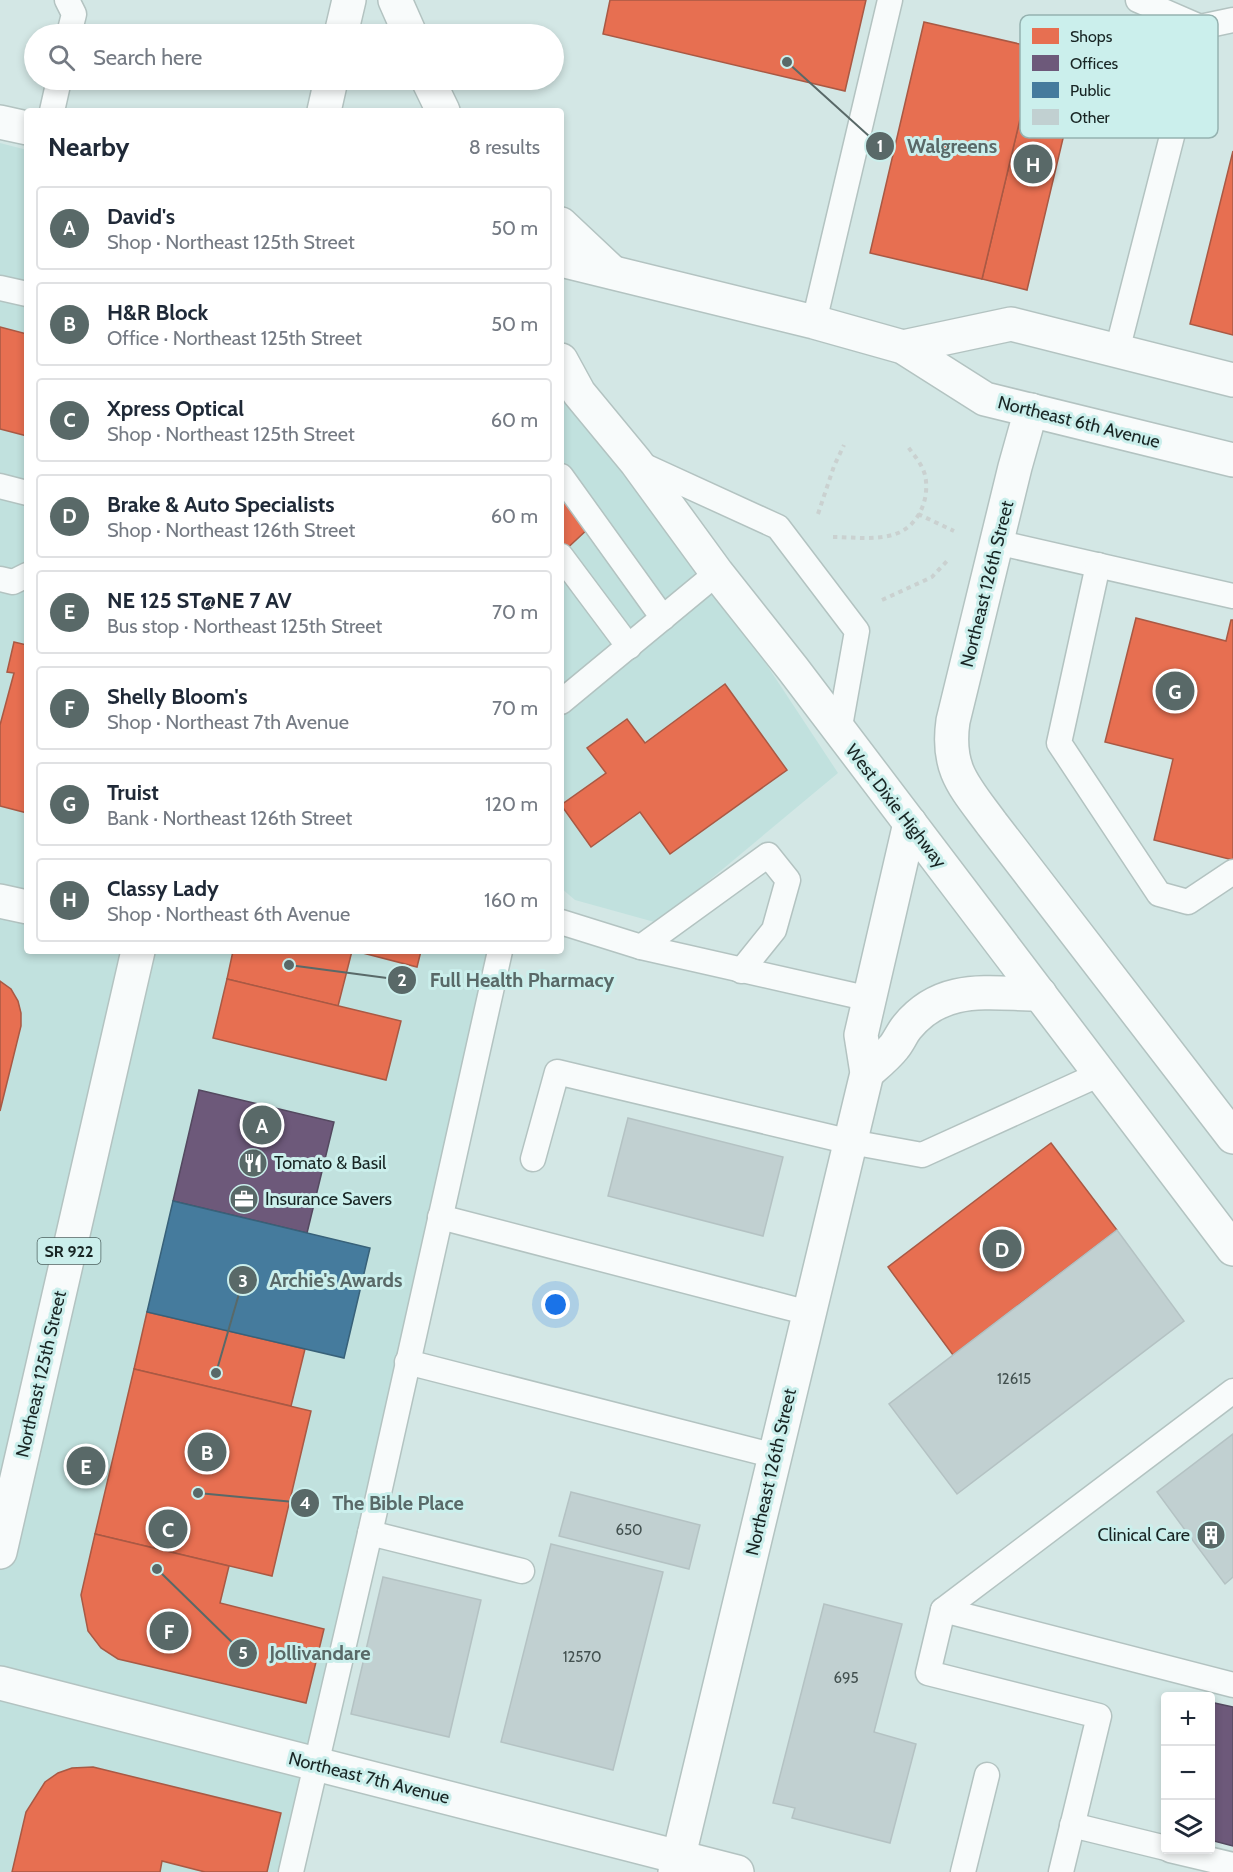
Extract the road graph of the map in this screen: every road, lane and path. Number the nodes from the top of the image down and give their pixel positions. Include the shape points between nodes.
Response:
1 (67, 0) edge
2 (349, 0) edge
3 (394, 0) edge
4 (890, 0) edge
5 (1138, 0) edge
6 (1172, 15) edge
7 (1233, 20) edge
8 (1218, 23) edge
9 (72, 24) edge
10 (343, 24) edge
11 (406, 24) edge
12 (57, 90) edge
13 (329, 90) edge
14 (433, 90) edge
15 (53, 108) edge
16 (325, 108) edge
17 (442, 108) edge
18 (0, 122) edge
19 (24, 127) edge
20 (1172, 138) edge
21 (564, 227) edge
22 (564, 261) edge
23 (612, 272) junction
24 (0, 288) edge
25 (24, 293) edge
26 (814, 322) junction
27 (903, 346) junction
28 (1118, 351) junction
29 (564, 367) edge
30 (1233, 380) edge
31 (1031, 410) junction
32 (844, 445) dead end
33 (908, 447) dead end
34 (1233, 460) edge
35 (636, 462) junction
36 (564, 480) edge
37 (0, 486) edge
38 (24, 492) edge
39 (918, 514) junction
40 (817, 518) dead end
41 (963, 535) dead end
42 (832, 537) dead end
43 (996, 542) junction
44 (952, 555) dead end
45 (564, 560) edge
46 (1098, 565) junction
47 (717, 573) junction
48 (24, 576) edge
49 (0, 579) edge
50 (1233, 596) edge
51 (878, 601) dead end
52 (663, 618) junction
53 (629, 646) junction
54 (564, 696) edge
55 (839, 732) junction
56 (909, 823) junction
57 (1233, 872) edge
58 (0, 901) edge
59 (24, 906) edge
60 (564, 923) edge
61 (641, 947) junction
62 (137, 954) edge
63 (499, 954) edge
64 (741, 971) junction
65 (1040, 994) junction
66 (870, 999) junction
67 (867, 1073) junction
68 (1100, 1074) junction
69 (1233, 1137) edge
70 (851, 1142) junction
71 (533, 1159) dead end
72 (440, 1217) junction
73 (1233, 1250) edge
74 (809, 1313) junction
75 (407, 1362) junction
76 (1233, 1391) edge
77 (776, 1456) junction
78 (370, 1533) junction
79 (0, 1552) edge
80 (522, 1570) dead end
81 (943, 1610) junction
82 (0, 1683) edge
83 (1233, 1685) edge
84 (316, 1765) junction
85 (987, 1775) dead end
86 (1072, 1825) junction
87 (1161, 1847) edge
88 (1187, 1854) edge
89 (677, 1865) edge
90 (1233, 1865) edge
91 (291, 1872) edge
92 (737, 1872) edge
93 (963, 1872) edge
94 (1061, 1872) edge

1 - 9 lane via 74,14
2 - 10 main road
3 - 11 main road
4 - 26 lane
5 - 6 lane
7 - 8 lane
12 - 15 lane
13 - 16 main road
14 - 17 main road
18 - 19 main road
20 - 28 lane
21 - 23 main road
22 - 23 main road, Northeast 6th Avenue
23 - 26 main road, Northeast 6th Avenue
24 - 25 lane
26 - 27 main road, Northeast 6th Avenue
27 - 28 main road, Northeast 6th Avenue via 1011,324
27 - 31 main road, Northeast 6th Avenue via 985,399
28 - 30 main road, Northeast 6th Avenue
29 - 35 main road, West Dixie Highway via 579,393
31 - 34 main road, Northeast 6th Avenue
31 - 43 main road, Northeast 126th Street
32 - 40 path
33 - 39 path via 925,475 926,495
35 - 47 main road, West Dixie Highway
35 - 55 lane via 778,527 803,559 857,632
36 - 52 lane
37 - 38 lane
39 - 41 path
39 - 42 path via 911,525 897,534
43 - 46 lane
43 - 69 main road, Northeast 126th Street via 953,721 952,759 961,780 992,824
44 - 51 path via 932,577
45 - 53 lane
46 - 50 lane
46 - 57 lane via 1059,743 1159,894 1188,902
47 - 52 lane
47 - 55 main road, West Dixie Highway
48 - 49 lane via 13,582
52 - 53 lane
53 - 54 lane
55 - 56 main road, West Dixie Highway
56 - 65 main road, West Dixie Highway
56 - 66 main road, Northeast 126th Street
58 - 59 main road
60 - 61 lane
61 - 64 lane
61 - 64 lane via 768,855 788,880 774,930
62 - 79 main road, Northeast 125th Street / SR 922
63 - 72 lane
64 - 66 lane
65 - 67 main road via 977,993 936,1001
65 - 68 main road, West Dixie Highway
66 - 67 main road, Northeast 126th Street via 861,1035
67 - 70 main road, Northeast 126th Street
68 - 70 lane via 922,1155
68 - 73 main road, West Dixie Highway
70 - 71 lane via 557,1072
70 - 74 main road, Northeast 126th Street
72 - 74 lane
72 - 75 lane
74 - 77 main road, Northeast 126th Street
75 - 77 lane
75 - 78 lane
76 - 81 lane
77 - 89 main road, Northeast 126th Street
78 - 80 lane
78 - 84 lane
81 - 83 lane
81 - 86 lane via 928,1674 1099,1716
82 - 84 main road, Northeast 7th Avenue
84 - 89 main road, Northeast 7th Avenue
84 - 91 lane
85 - 93 lane
86 - 87 lane
86 - 94 lane
88 - 90 lane
89 - 92 main road, Northeast 7th Avenue

